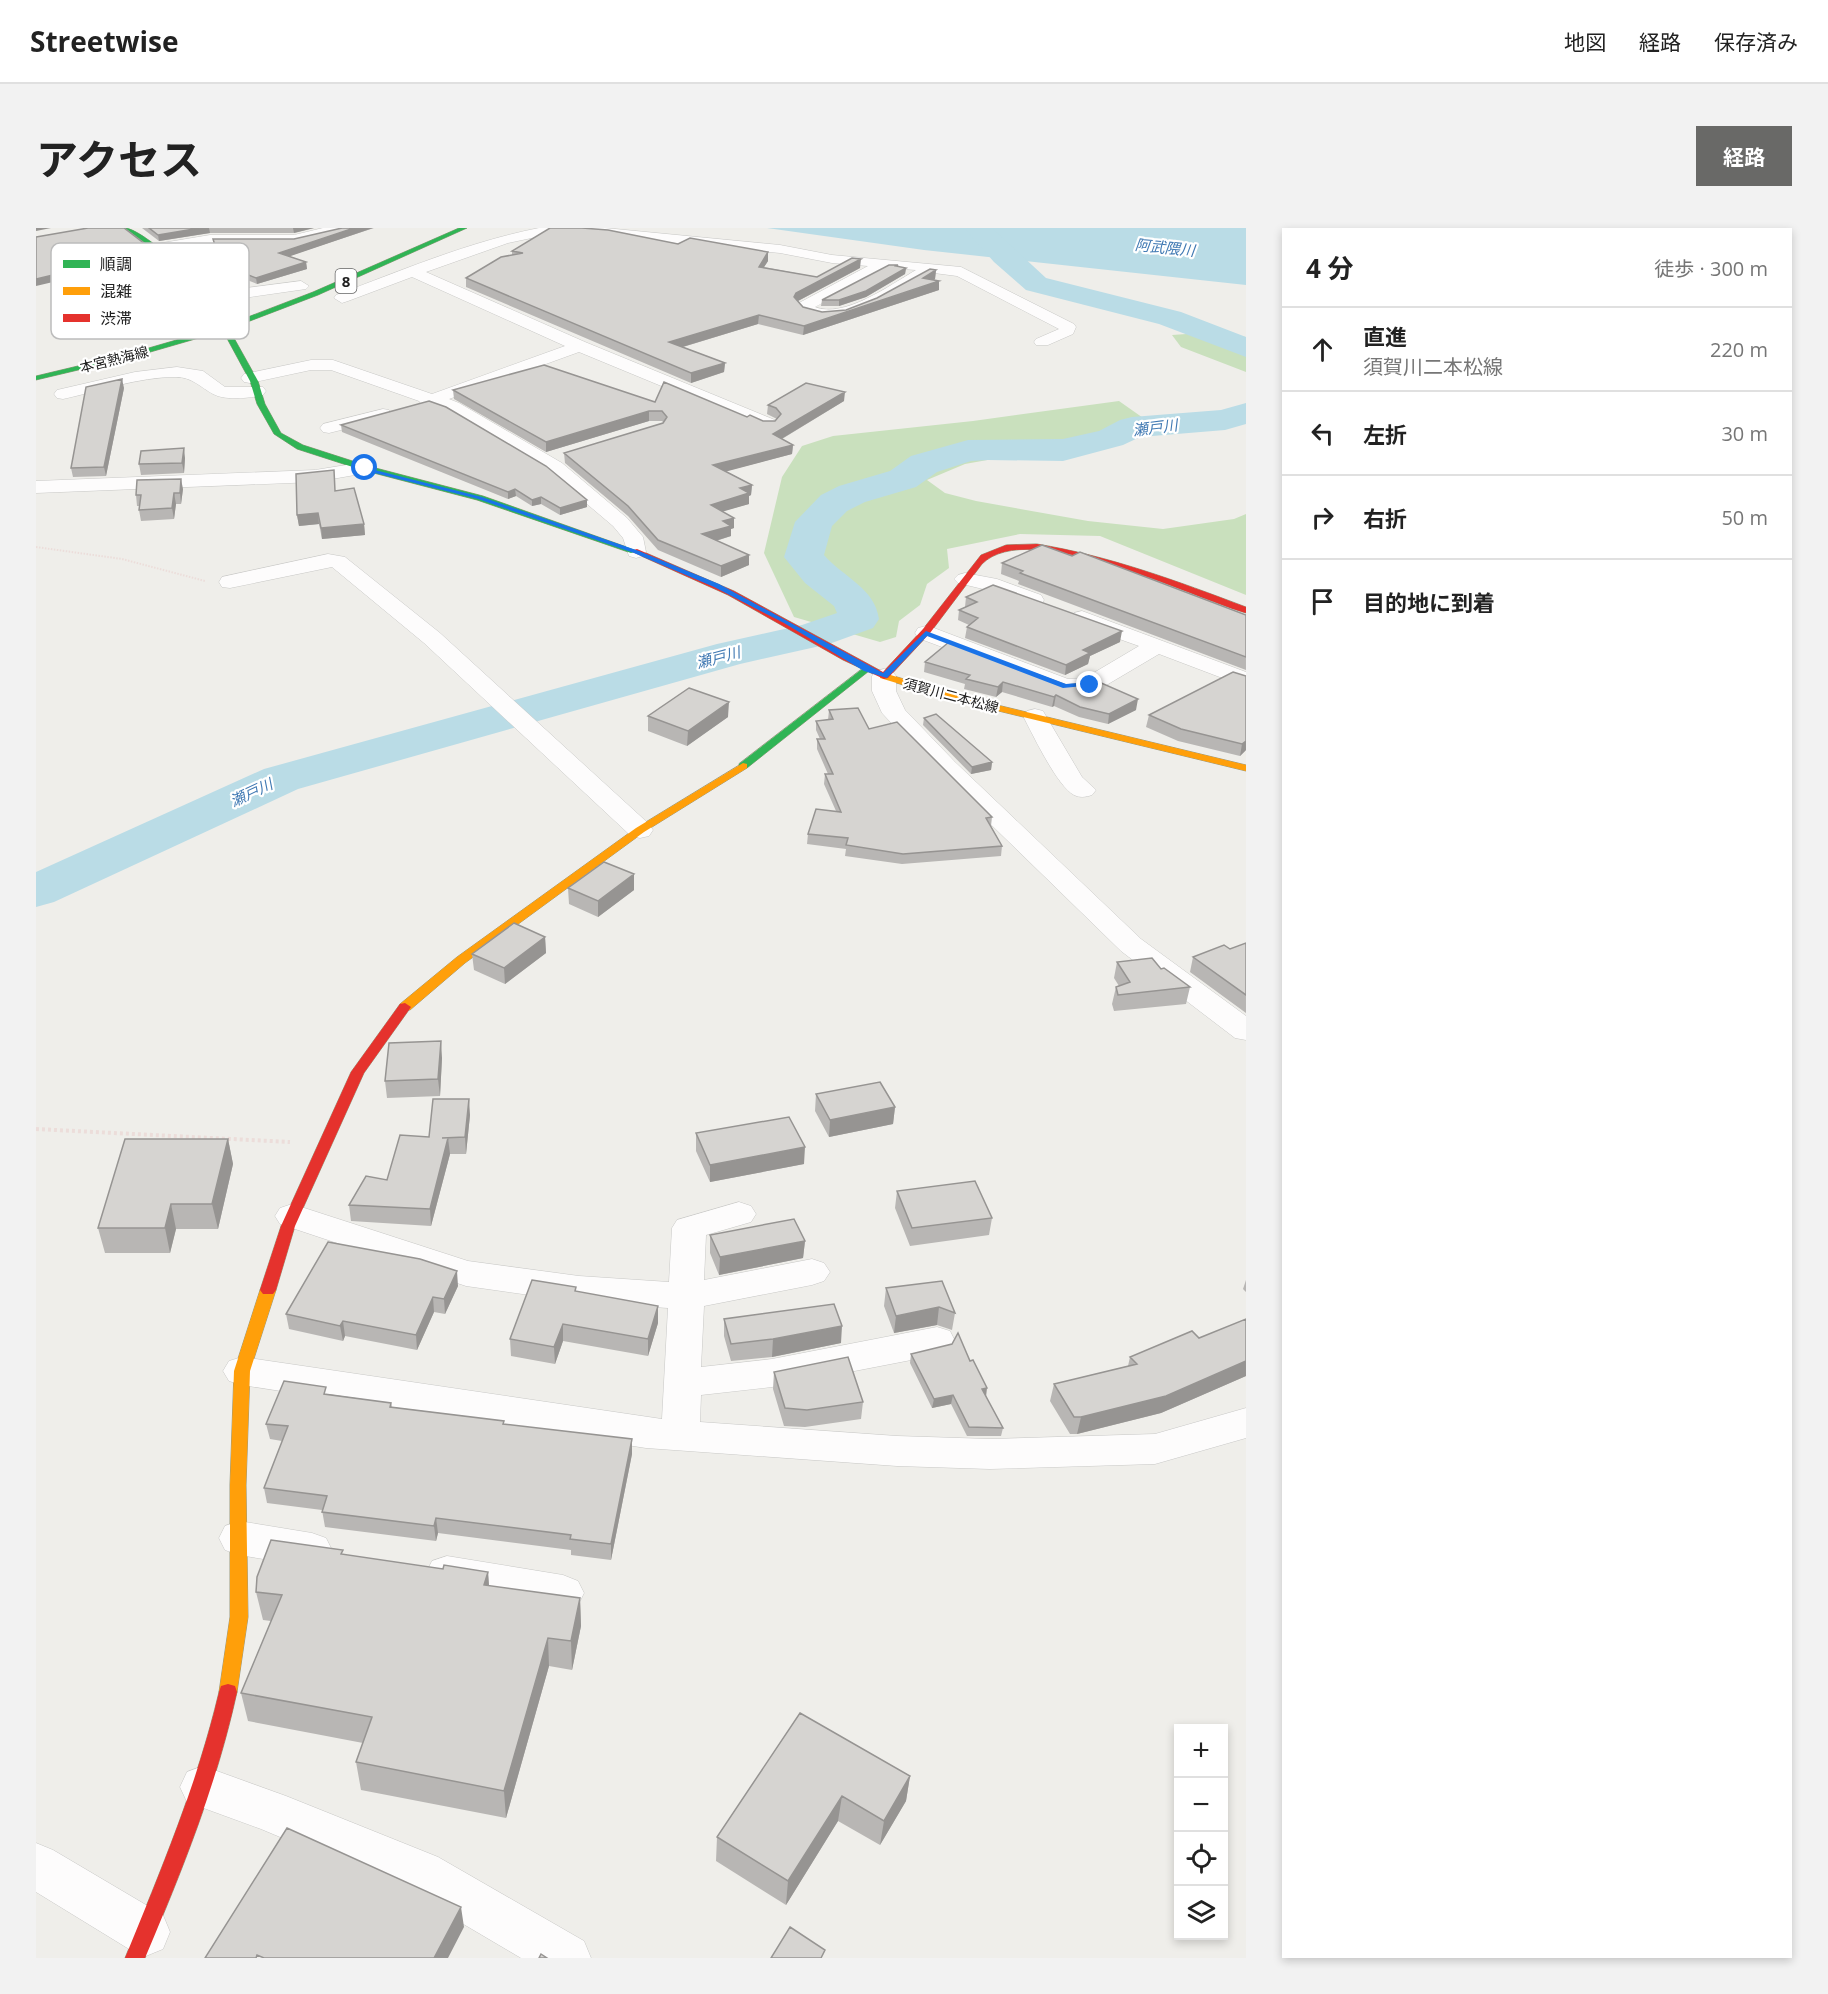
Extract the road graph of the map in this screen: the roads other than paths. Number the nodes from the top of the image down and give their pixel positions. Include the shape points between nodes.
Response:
1 (128, 228) edge
2 (290, 228) edge
3 (342, 228) edge
4 (464, 228) edge
5 (313, 236) junction
6 (442, 237) junction
7 (149, 243) edge
8 (186, 243) edge
9 (481, 247) junction
10 (886, 263) junction
11 (931, 268) junction
12 (412, 271) junction
13 (301, 286) dead end
14 (249, 293) edge
15 (342, 298) dead end
16 (249, 319) edge
17 (187, 339) edge
18 (231, 339) edge
19 (1042, 342) dead end
20 (579, 346) junction
21 (36, 378) edge
22 (254, 385) junction
23 (63, 394) dead end
24 (432, 399) junction
25 (769, 424) edge
26 (329, 428) dead end
27 (568, 453) edge
28 (546, 460) junction
29 (365, 468) junction
30 (36, 487) edge
31 (636, 552) junction
32 (966, 579) junction
33 (230, 582) road end
34 (1246, 610) edge
35 (926, 633) junction
36 (1157, 645) junction
37 (875, 673) junction
38 (1246, 680) edge
39 (1035, 716) junction
40 (1246, 768) edge
41 (1083, 790) dead end
42 (640, 830) junction
43 (1246, 1031) edge
44 (739, 1214) dead end
45 (292, 1216) junction
46 (812, 1272) dead end
47 (686, 1296) junction
48 (937, 1341) dead end
49 (242, 1371) junction
50 (682, 1383) junction
51 (1246, 1423) edge
52 (680, 1436) junction
53 (239, 1538) junction
54 (353, 1557) edge
55 (411, 1567) edge
56 (563, 1593) edge
57 (203, 1787) junction
58 (36, 1866) edge
59 (140, 1945) edge
60 (567, 1958) edge

1 - 7 main road
2 - 5 street
3 - 5 street
4 - 6 main road, 本宮熱海線 / 8
5 - 8 street
6 - 9 street
6 - 16 main road, 本宮熱海線 / 8 via 339,284
9 - 10 street via 560,228
9 - 12 street
10 - 11 street
10 - 11 street via 803,307 836,315
11 - 19 street via 971,275 1068,327
12 - 15 street
12 - 20 street
13 - 14 street
17 - 21 main road, 本宮熱海線 / 8
18 - 22 main road, 須賀川二本松線
20 - 24 street
20 - 25 street
22 - 23 street via 221,392 197,375 177,372 135,377
22 - 24 street via 311,366 333,365
22 - 29 main road, 須賀川二本松線 via 278,434 300,447
24 - 26 street
24 - 28 street via 482,422
27 - 28 street
28 - 31 street via 620,522 633,537
29 - 30 street via 315,476
29 - 31 main road, 須賀川二本松線 via 480,498
31 - 37 main road, 須賀川二本松線 via 717,586
32 - 34 main road via 993,552 1014,547 1049,547
32 - 35 main road
32 - 36 street
33 - 42 street via 338,561 432,638
35 - 36 street via 1065,686 1090,685
35 - 37 main road
36 - 38 street
37 - 39 main road, 須賀川二本松線
37 - 42 main road via 810,715 726,778
37 - 43 street via 894,712 1131,945
39 - 40 main road, 須賀川二本松線
39 - 41 street via 1072,781
42 - 45 main road via 461,960 401,1010 358,1072
44 - 47 street via 689,1228
45 - 47 street via 466,1273 579,1289
45 - 49 main road
46 - 47 street
47 - 50 street
48 - 50 street via 772,1373
49 - 52 street
49 - 53 main road
50 - 52 street
51 - 52 street via 1155,1449 990,1454
53 - 54 street
53 - 57 main road via 239,1617 223,1713
55 - 56 street
57 - 59 main road via 188,1833
57 - 60 street via 421,1874
58 - 59 street

